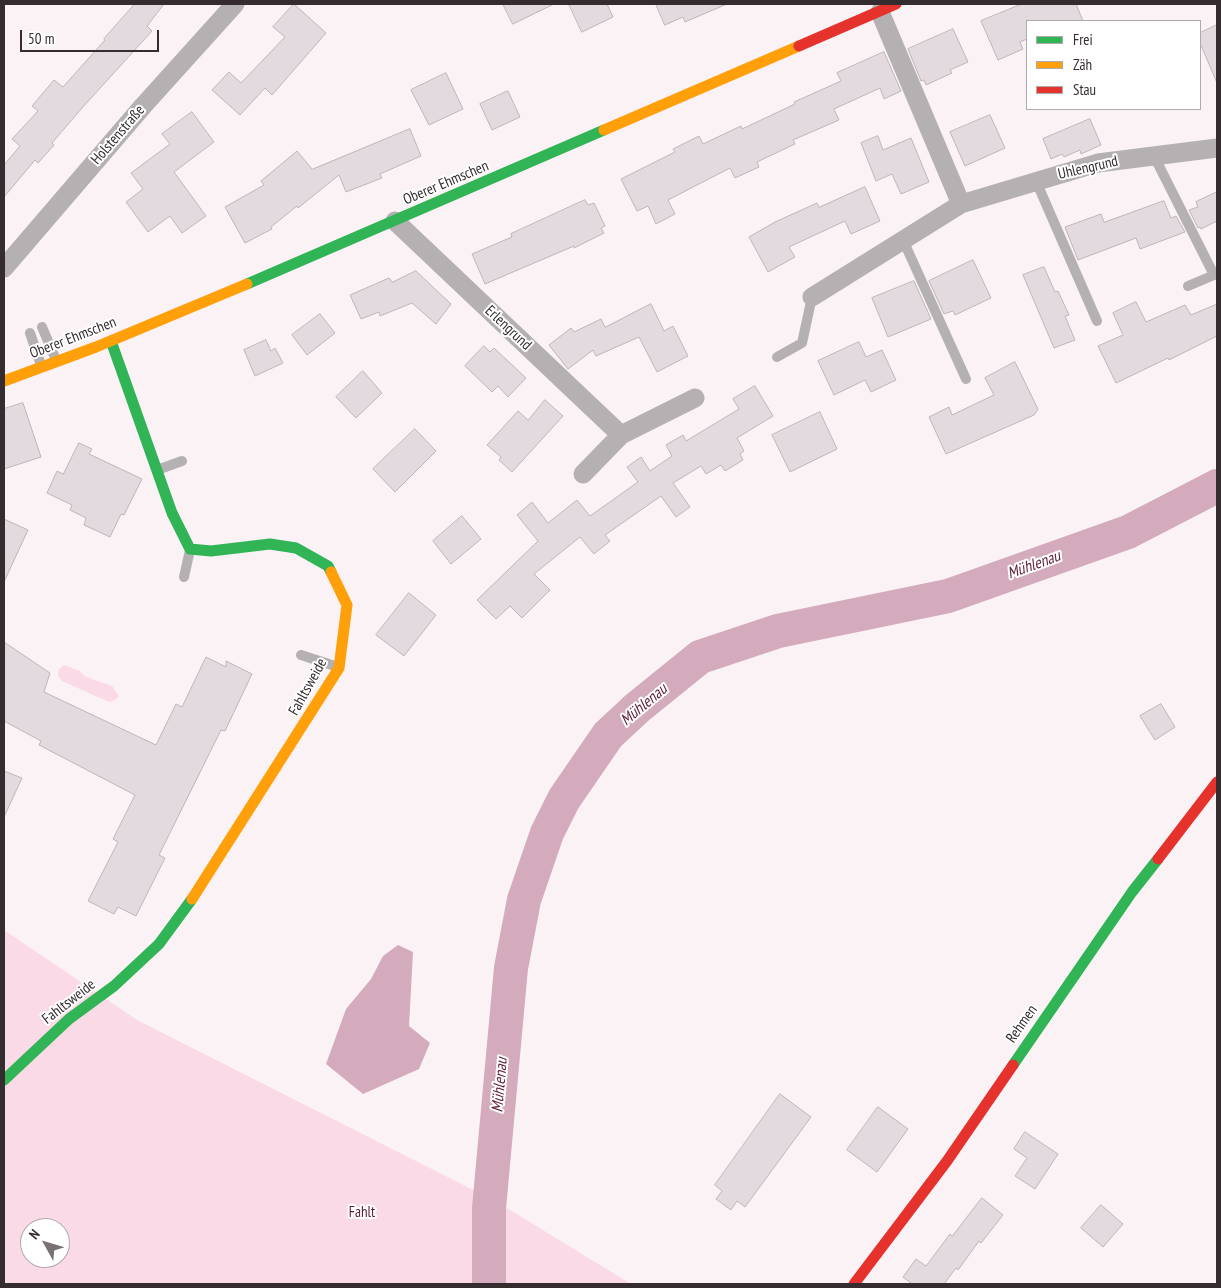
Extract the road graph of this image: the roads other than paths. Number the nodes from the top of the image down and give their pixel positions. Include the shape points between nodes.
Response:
1 (235, 4) edge
2 (888, 8) edge
3 (1217, 148) edge
4 (1154, 156) junction
5 (1036, 182) junction
6 (961, 204) junction
7 (395, 221) junction
8 (902, 240) junction
9 (4, 268) edge
10 (1216, 275) edge
11 (1188, 286) dead end
12 (812, 297) joint
13 (1097, 321) dead end
14 (42, 327) dead end
15 (30, 333) dead end
16 (111, 340) junction
17 (776, 357) dead end
18 (57, 361) junction
19 (41, 366) junction
20 (966, 379) dead end
21 (4, 381) edge
22 (695, 398) dead end
23 (621, 435) junction
24 (182, 460) dead end
25 (157, 470) junction
26 (583, 474) dead end
27 (190, 549) junction
28 (184, 577) dead end
29 (301, 655) dead end
30 (339, 668) junction
31 (1217, 782) edge
32 (4, 1080) edge
33 (854, 1284) edge

1 - 9 street, Holstenstraße
2 - 6 street
2 - 7 street, Oberer Ehmschen
3 - 4 street, Uhlengrund
4 - 5 street, Uhlengrund via 1098,163
4 - 10 lane
5 - 6 street, Uhlengrund
5 - 13 lane
6 - 8 street, Uhlengrund
7 - 16 street, Oberer Ehmschen
7 - 23 street, Erlengrund
8 - 12 street, Uhlengrund
8 - 20 lane
10 - 11 lane
12 - 17 lane via 802,343
14 - 18 lane
15 - 19 lane
16 - 18 street, Oberer Ehmschen
16 - 25 street
18 - 19 street, Oberer Ehmschen
19 - 21 street, Oberer Ehmschen
22 - 23 street
23 - 26 street
24 - 25 lane
25 - 27 street
27 - 28 lane
27 - 30 street, Fahltsweide via 212,551 270,544 296,548 328,566 347,605
29 - 30 lane
30 - 32 street, Fahltsweide via 193,898 159,944 114,986 69,1019
31 - 33 street, Rehmen via 1132,892 947,1161

